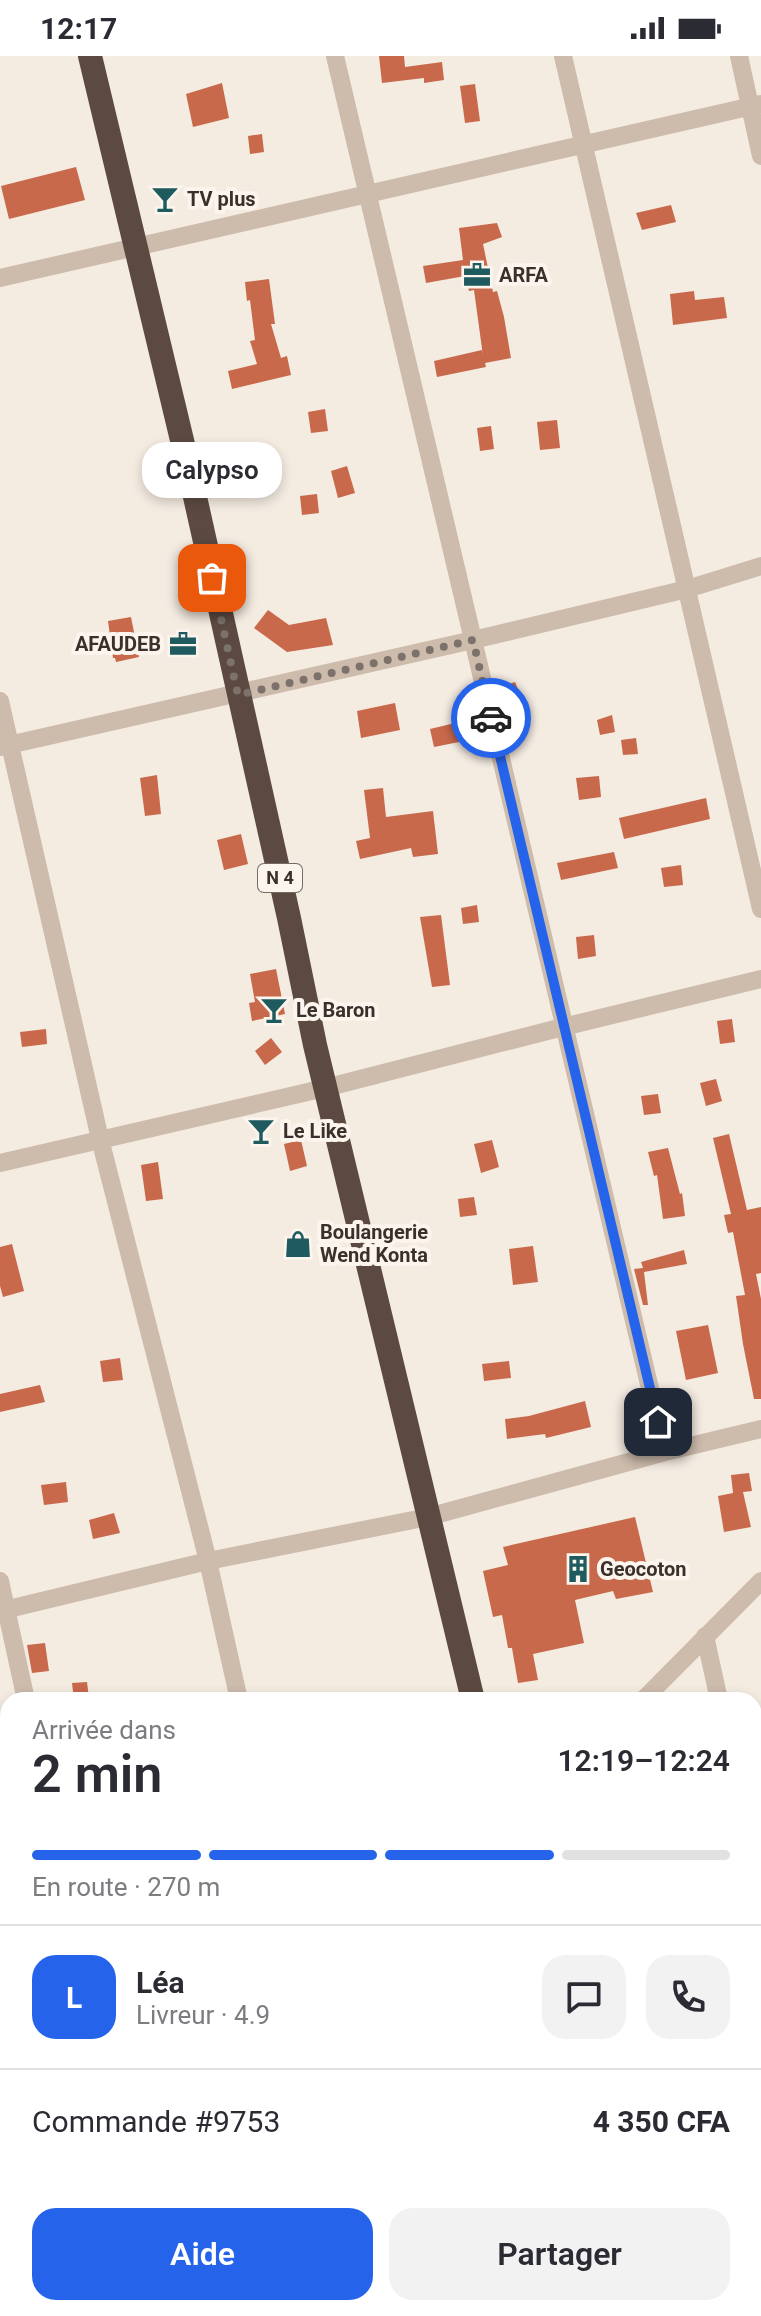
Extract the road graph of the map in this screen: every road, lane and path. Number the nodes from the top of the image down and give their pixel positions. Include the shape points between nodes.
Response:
1 (90, 56) edge
2 (335, 56) edge
3 (563, 56) edge
4 (739, 56) edge
5 (756, 106) edge
6 (583, 145) junction
7 (761, 156) edge
8 (367, 194) junction
9 (137, 247) junction
10 (0, 278) edge
11 (761, 566) edge
12 (687, 589) junction
13 (473, 640) junction
14 (238, 695) junction
15 (0, 701) edge
16 (5, 746) edge
17 (761, 909) edge
18 (761, 979) edge
19 (563, 1027) junction
20 (325, 1088) junction
21 (100, 1139) junction
22 (0, 1163) edge
23 (761, 1429) edge
24 (665, 1452) junction
25 (428, 1517) junction
26 (208, 1561) junction
27 (0, 1581) edge
28 (761, 1581) edge
29 (4, 1610) edge
30 (705, 1636) junction
31 (24, 1692) edge
32 (237, 1692) edge
33 (471, 1692) edge
34 (651, 1692) edge
35 (717, 1692) edge

1 - 9 highway, N 4
2 - 8 street
3 - 6 street
4 - 5 street
5 - 6 street
5 - 7 street
6 - 8 street
6 - 12 street
8 - 9 street
8 - 13 street
9 - 10 street
9 - 14 highway, N 4
11 - 12 street
12 - 13 street
12 - 17 street
13 - 14 street
13 - 19 street
14 - 16 street
14 - 20 highway, N 4
15 - 16 street
16 - 21 street
18 - 19 street
19 - 20 street
19 - 24 street
20 - 21 street
20 - 25 highway, N 4
21 - 22 street
21 - 26 street
23 - 24 street
24 - 25 street
25 - 26 street
25 - 33 highway, N 4
26 - 29 street
26 - 32 street
27 - 29 street
28 - 30 street
29 - 31 street
30 - 34 street
30 - 35 street

